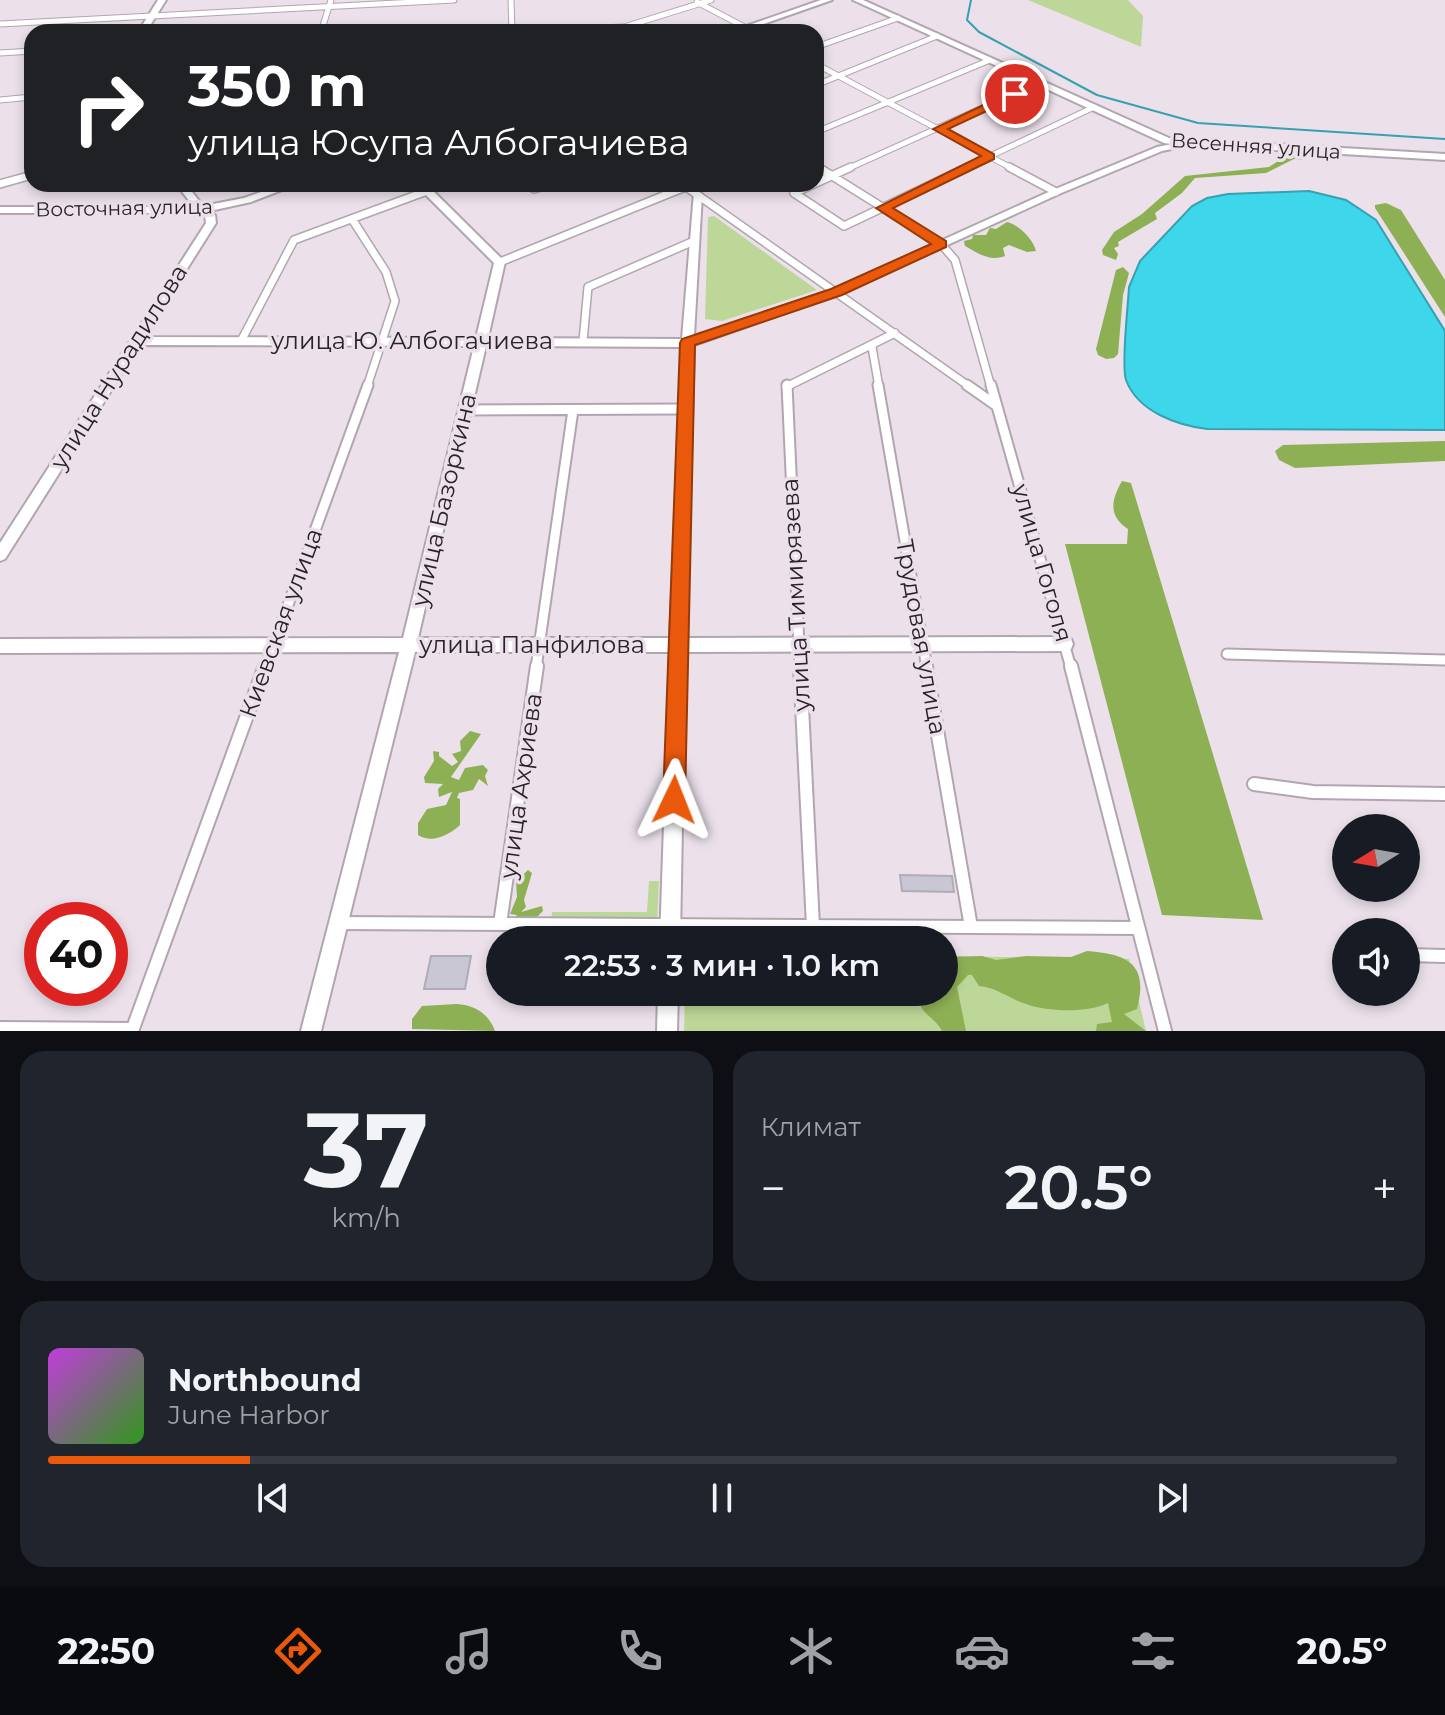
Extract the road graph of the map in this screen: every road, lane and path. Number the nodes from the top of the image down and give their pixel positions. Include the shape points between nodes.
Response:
1 (162, 0) edge
2 (454, 0) edge
3 (511, 0) edge
4 (694, 0) edge
5 (711, 0) edge
6 (828, 0) edge
7 (857, 0) edge
8 (330, 3) edge
9 (701, 4) junction
10 (152, 16) junction
11 (898, 18) junction
12 (0, 24) edge
13 (147, 24) edge
14 (323, 24) edge
15 (512, 24) edge
16 (634, 24) edge
17 (739, 24) edge
18 (766, 24) edge
19 (937, 36) junction
20 (824, 44) edge
21 (24, 52) edge
22 (0, 53) edge
23 (990, 60) junction
24 (824, 68) edge
25 (838, 76) junction
26 (824, 82) edge
27 (1040, 82) junction
28 (24, 98) edge
29 (0, 100) edge
30 (889, 102) junction
31 (1094, 107) junction
32 (824, 129) edge
33 (939, 129) junction
34 (1187, 144) junction
35 (990, 157) junction
36 (1445, 157) edge
37 (824, 171) edge
38 (831, 176) junction
39 (24, 177) edge
40 (824, 180) edge
41 (0, 184) edge
42 (188, 192) edge
43 (268, 192) edge
44 (415, 192) edge
45 (428, 192) edge
46 (677, 192) edge
47 (690, 192) edge
48 (697, 192) edge
49 (796, 192) edge
50 (1056, 192) junction
51 (223, 206) joint
52 (883, 208) junction
53 (0, 210) edge
54 (206, 214) junction
55 (352, 219) junction
56 (694, 241) junction
57 (941, 244) junction
58 (500, 262) junction
59 (836, 292) junction
60 (895, 333) junction
61 (136, 341) junction
62 (241, 341) junction
63 (384, 341) junction
64 (481, 341) junction
65 (583, 341) junction
66 (687, 343) junction
67 (872, 347) junction
68 (997, 406) junction
69 (684, 409) junction
70 (465, 410) junction
71 (573, 410) junction
72 (0, 555) edge
73 (798, 643) junction
74 (542, 644) junction
75 (678, 644) junction
76 (923, 644) junction
77 (1065, 644) junction
78 (272, 645) junction
79 (409, 645) junction
80 (0, 646) edge
81 (1227, 654) dead end
82 (1445, 660) edge
83 (1254, 784) dead end
84 (1445, 794) edge
85 (338, 923) junction
86 (500, 924) junction
87 (542, 926) edge
88 (670, 926) edge
89 (813, 926) edge
90 (958, 927) edge
91 (971, 927) junction
92 (1137, 928) junction
93 (1420, 955) edge
94 (1445, 956) edge
95 (668, 1006) edge
96 (0, 1028) edge
97 (133, 1030) edge
98 (311, 1031) edge
99 (667, 1031) edge
100 (1165, 1031) edge

1 - 10 street
2 - 8 street
3 - 15 street
4 - 9 street
5 - 9 street
6 - 18 street
7 - 11 street, Весенняя улица
8 - 10 street
8 - 14 street
9 - 16 street
9 - 17 street
10 - 12 street
10 - 13 street
11 - 19 street, Весенняя улица
11 - 20 street
19 - 23 street, Весенняя улица
19 - 25 street
21 - 22 street
23 - 27 street, Весенняя улица
23 - 30 street
24 - 25 street
25 - 26 street
25 - 30 street
27 - 31 street, Весенняя улица
27 - 33 street
28 - 29 street
30 - 32 street
30 - 33 street
31 - 34 street, Весенняя улица via 1162,139
31 - 35 street
33 - 35 street
33 - 38 street
34 - 36 street, Весенняя улица
34 - 50 street, улица Ю. Албогачиева via 1160,149
35 - 50 street
35 - 52 street
37 - 38 street, улица Гоголя
38 - 40 street
38 - 52 street, улица Гоголя
39 - 41 street
42 - 54 street
43 - 51 street, Восточная улица
44 - 55 street
45 - 58 street
46 - 58 street
47 - 56 street
48 - 59 street
49 - 52 street via 844,226
50 - 57 street, улица Ю. Албогачиева
51 - 54 street, улица Нурадилова
52 - 57 street, улица Гоголя
53 - 54 street, Восточная улица
54 - 61 street, улица Нурадилова
55 - 62 street via 294,240
55 - 63 street, Киевская улица via 386,272 395,301
56 - 65 street via 588,287
56 - 66 street
57 - 59 street, улица Ю. Албогачиева
57 - 68 street, улица Гоголя via 955,260
58 - 64 street, улица Базоркина
59 - 60 street
59 - 66 street, улица Ю. Албогачиева
60 - 67 street, улица Тимирязева
60 - 68 street
61 - 62 street, улица Ю. Албогачиева
61 - 72 street, улица Нурадилова
62 - 63 street, улица Ю. Албогачиева
63 - 64 street, улица Ю. Албогачиева
63 - 78 street, Киевская улица
64 - 65 street, улица Ю. Албогачиева
64 - 70 street, улица Базоркина
65 - 66 street, улица Ю. Албогачиева
66 - 69 street
67 - 73 street, улица Тимирязева via 786,385
67 - 76 street, Трудовая улица
68 - 77 street, улица Гоголя
69 - 71 street
69 - 75 street
70 - 71 street
70 - 79 street, улица Базоркина
71 - 74 street, улица Ахриева
73 - 75 street, улица Панфилова
73 - 76 street, улица Панфилова
73 - 89 street, улица Тимирязева
74 - 75 street, улица Панфилова
74 - 79 street, улица Панфилова
74 - 86 street, улица Ахриева
75 - 88 street
76 - 77 street, улица Панфилова
76 - 91 street, Трудовая улица
77 - 92 street, улица Гоголя
78 - 79 street, улица Панфилова
78 - 80 street, улица Панфилова
78 - 97 street, Киевская улица
79 - 85 street, улица Базоркина
81 - 82 street
83 - 84 street via 1313,792
85 - 86 street
85 - 98 street, улица Базоркина
86 - 87 street
90 - 91 street
91 - 92 street
92 - 100 street, улица Гоголя
93 - 94 street
95 - 99 street
96 - 97 street

